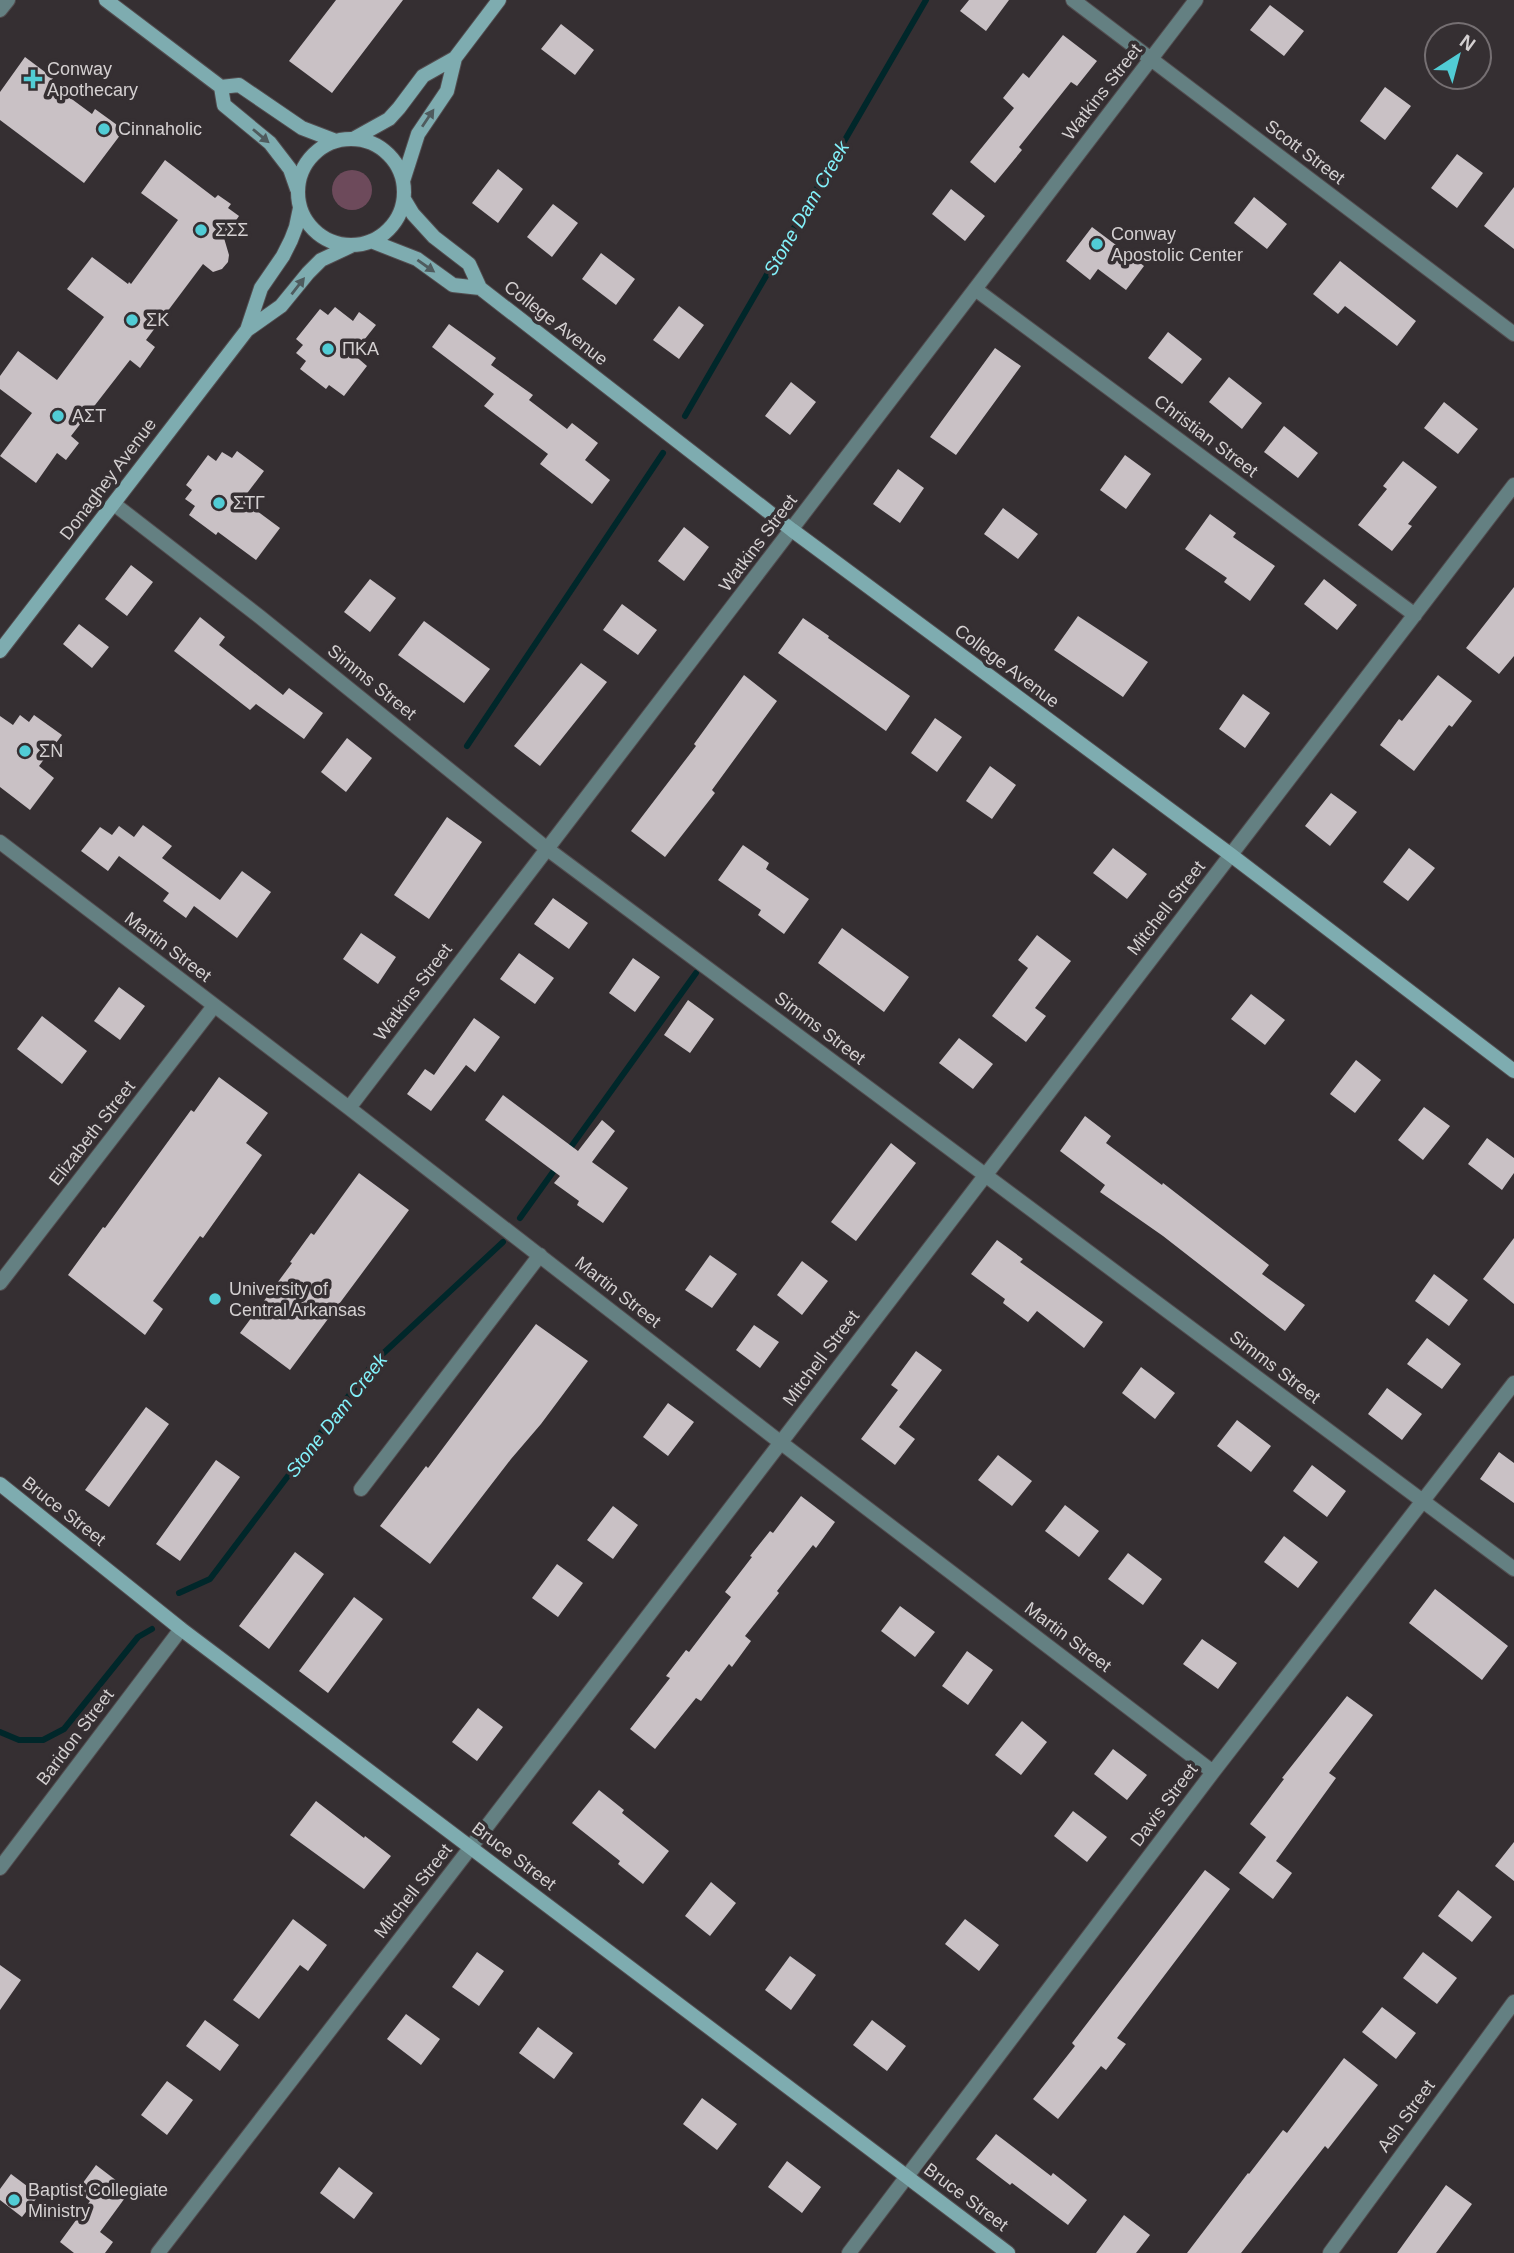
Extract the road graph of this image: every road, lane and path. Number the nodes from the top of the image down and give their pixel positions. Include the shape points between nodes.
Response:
1 (8, 0) edge
2 (106, 0) edge
3 (499, 0) edge
4 (1073, 0) edge
5 (1196, 0) edge
6 (0, 10) edge
7 (455, 58) junction
8 (1151, 59) junction
9 (221, 87) junction
10 (353, 139) junction
11 (336, 141) junction
12 (403, 181) junction
13 (298, 190) junction
14 (404, 199) junction
15 (300, 206) junction
16 (371, 241) junction
17 (353, 245) junction
18 (480, 288) junction
19 (975, 289) junction
20 (247, 330) junction
21 (1514, 334) edge
22 (1514, 485) edge
23 (114, 504) junction
24 (792, 530) junction
25 (1415, 615) junction
26 (0, 651) edge
27 (0, 842) edge
28 (546, 848) junction
29 (1231, 856) junction
30 (214, 1006) junction
31 (1514, 1071) edge
32 (349, 1108) junction
33 (985, 1175) junction
34 (540, 1255) junction
35 (0, 1283) edge
36 (1514, 1383) edge
37 (780, 1442) junction
38 (0, 1484) edge
39 (361, 1489) dead end
40 (1423, 1502) junction
41 (1514, 1569) edge
42 (181, 1629) junction
43 (1213, 1772) junction
44 (471, 1847) junction
45 (0, 1868) edge
46 (1514, 2002) edge
47 (907, 2177) junction
48 (158, 2253) edge
49 (849, 2253) edge
50 (1008, 2253) edge
51 (1330, 2253) edge

1 - 6 street
2 - 9 street
3 - 7 street
4 - 8 street, Scott Street
5 - 8 street, Watkins Street
7 - 10 street via 423,76 389,119
12 -> 7 street via 418,134 447,91
8 - 19 street, Watkins Street
8 - 21 street, Scott Street
9 - 11 street via 239,85 302,128
9 -> 13 street via 224,105 270,143 290,169
10 - 11 street
10 - 12 street via 385,151
11 - 13 street via 309,159
12 - 14 street
13 - 15 street
14 - 16 street via 396,220
14 - 18 street, College Avenue via 434,237 469,264
15 - 17 street via 320,235
15 - 20 street, Donaghey Avenue via 291,240 261,288
16 - 17 street
16 -> 18 street, College Avenue via 416,259 453,285
20 -> 17 street, Donaghey Avenue via 281,306 321,260
18 - 24 street, College Avenue
19 - 24 street, Watkins Street
19 - 25 street, Christian Street
20 - 23 street, Donaghey Avenue
22 - 25 street, Mitchell Street
23 - 26 street, Donaghey Avenue
23 - 28 street, Simms Street
24 - 28 street, Watkins Street
24 - 29 street, College Avenue
25 - 29 street, Mitchell Street
27 - 30 street, Martin Street
28 - 32 street, Watkins Street
28 - 33 street, Simms Street
29 - 31 street, College Avenue
29 - 33 street, Mitchell Street
30 - 32 street, Martin Street
30 - 35 street, Elizabeth Street
32 - 34 street, Martin Street
33 - 37 street, Mitchell Street
33 - 40 street, Simms Street
34 - 37 street, Martin Street
34 - 39 street
36 - 40 street, Davis Street
37 - 43 street, Martin Street
37 - 44 street, Mitchell Street
38 - 42 street, Bruce Street
40 - 41 street, Simms Street
40 - 43 street, Davis Street
42 - 44 street, Bruce Street
42 - 45 street, Baridon Street
43 - 47 street, Davis Street
44 - 47 street, Bruce Street
44 - 48 street, Mitchell Street
46 - 51 street, Ash Street
47 - 49 street, Davis Street
47 - 50 street, Bruce Street

